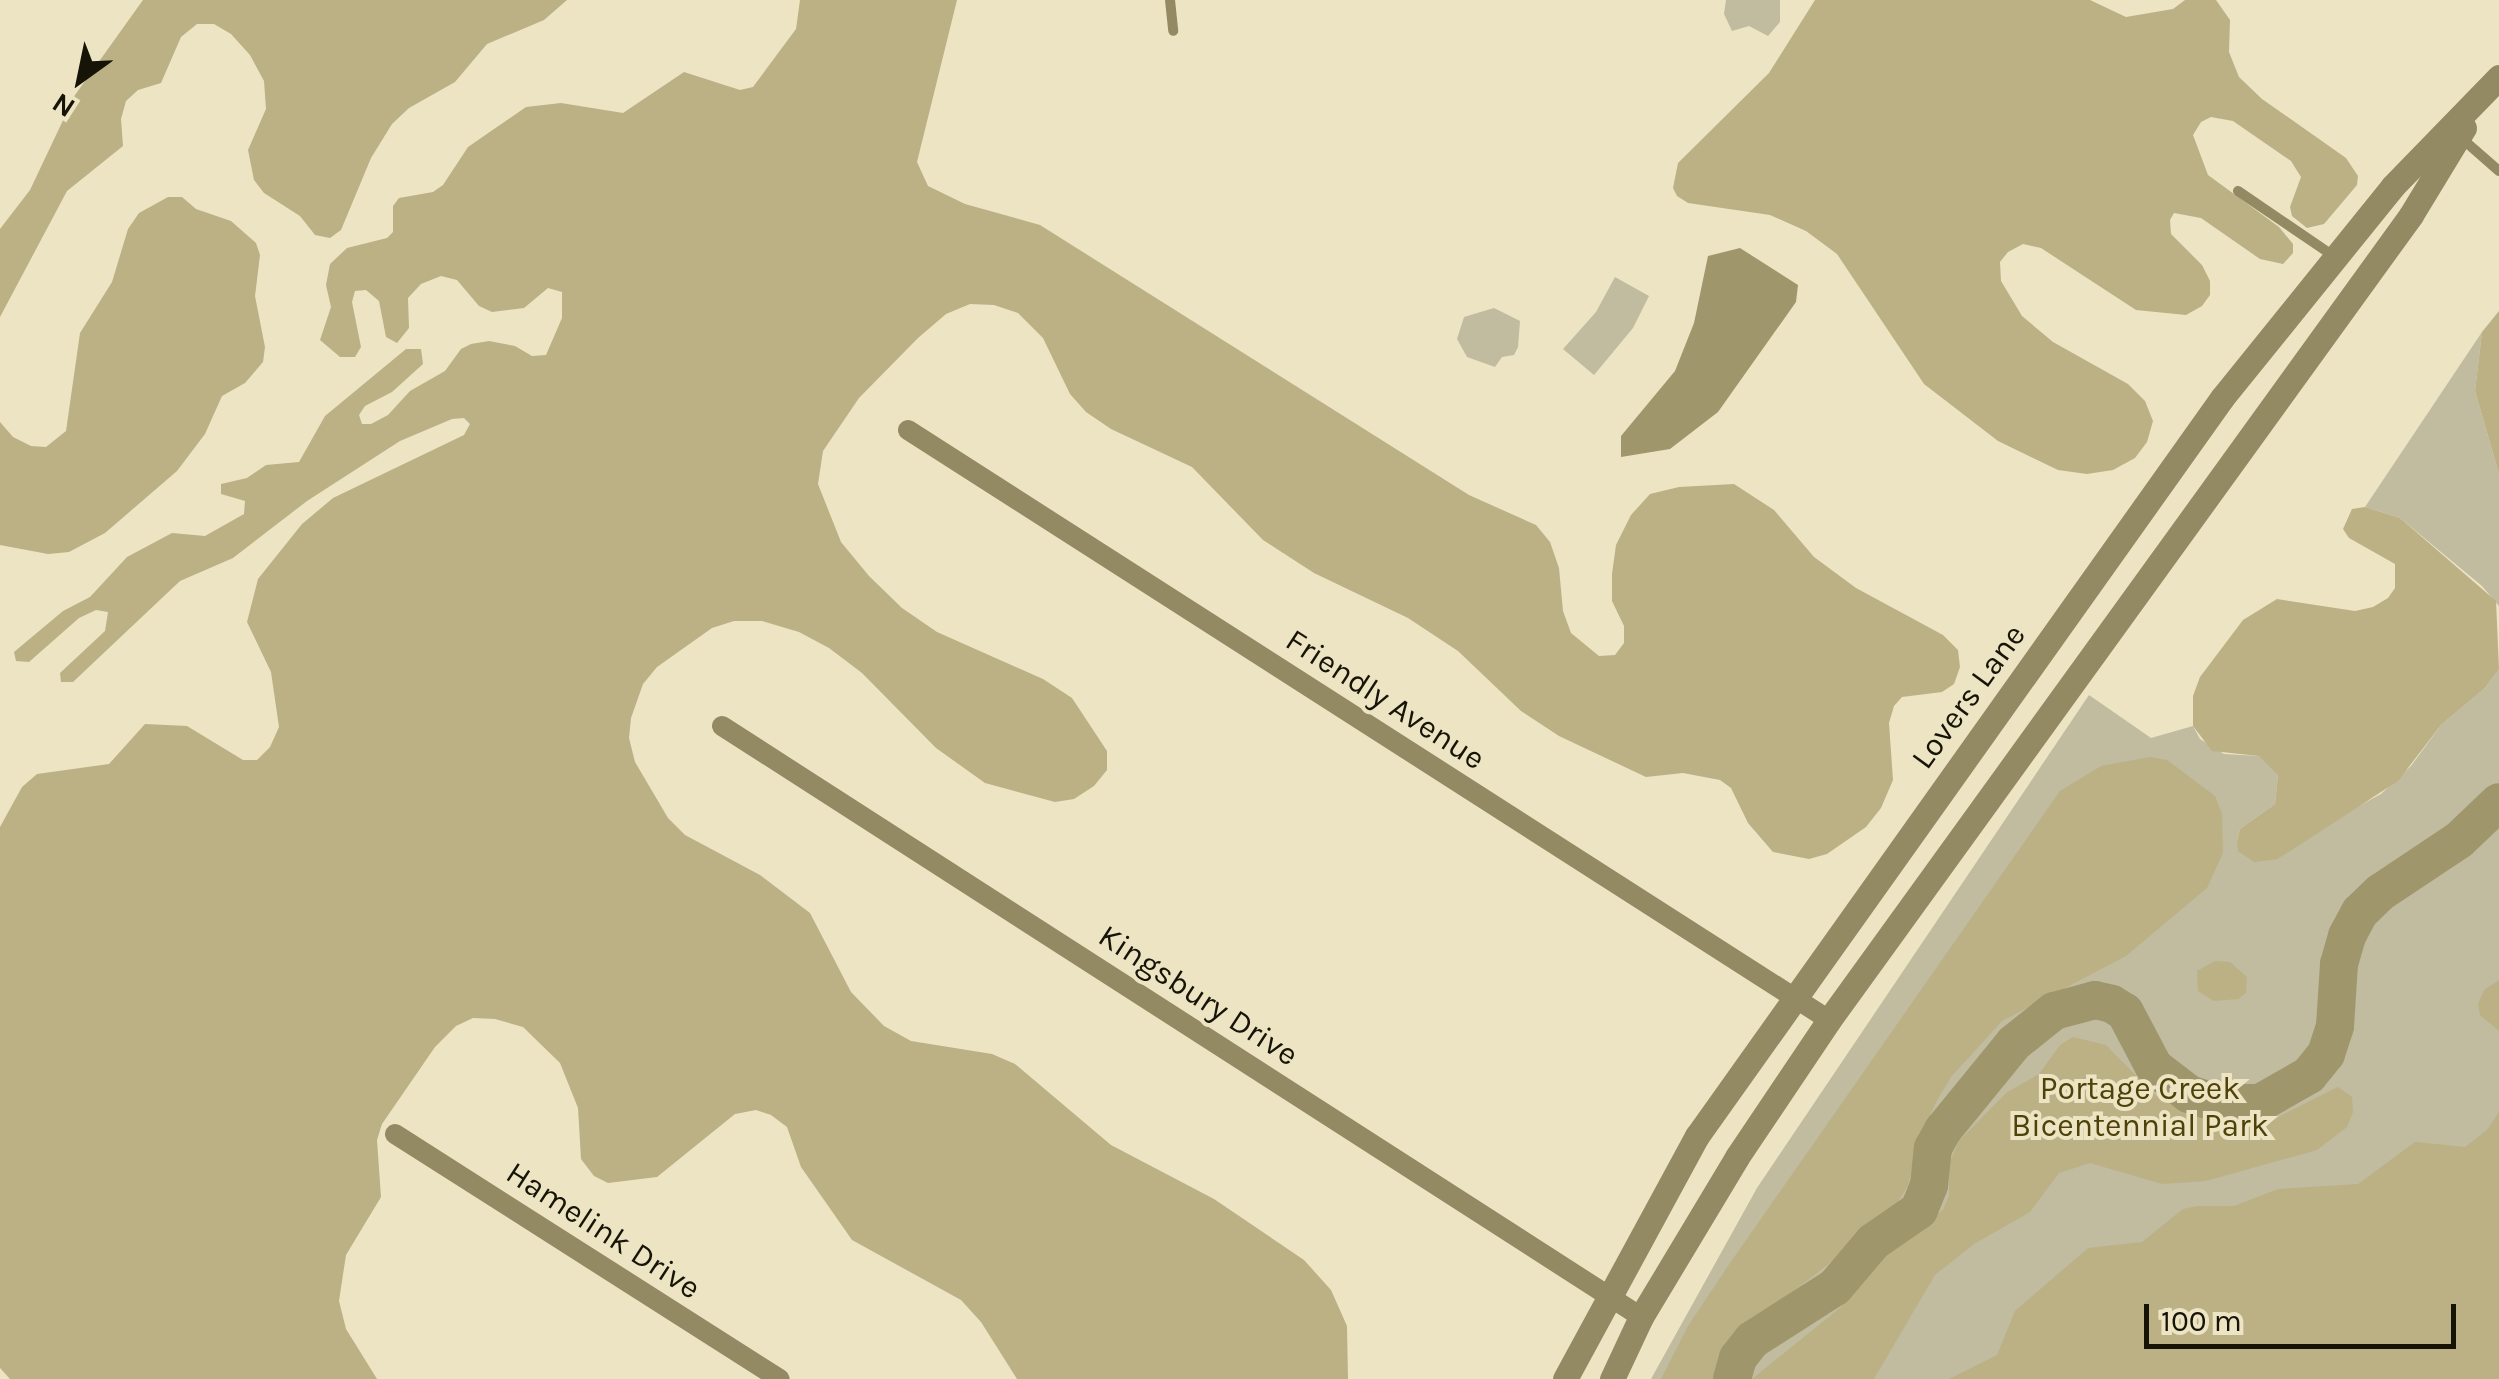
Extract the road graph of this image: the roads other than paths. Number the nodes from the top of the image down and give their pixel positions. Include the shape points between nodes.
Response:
1 (1170, 0) edge
2 (1174, 30) dead end
3 (2492, 86) edge
4 (2459, 136) junction
5 (2498, 168) edge
6 (2238, 191) dead end
7 (2336, 258) junction
8 (908, 430) dead end
9 (722, 726) dead end
10 (1794, 998) junction
11 (1829, 1020) junction
12 (395, 1134) dead end
13 (1608, 1296) junction
14 (1641, 1317) junction
15 (779, 1379) edge
16 (1564, 1379) edge
17 (1612, 1379) edge

1 - 2 lane
3 - 4 street, Lovers Lane
3 - 7 street, Lovers Lane via 2393,186
4 - 5 lane
4 - 11 street, Lovers Lane via 2411,216
6 - 7 lane
7 - 10 street, Lovers Lane via 2222,398
8 - 10 street, Friendly Avenue
9 - 13 street, Kingsbury Drive
10 - 11 street, Friendly Avenue
10 - 13 street, Lovers Lane via 1697,1136
11 - 14 street, Lovers Lane
12 - 15 street, Hamelink Drive
13 - 14 street, Kingsbury Drive
13 - 16 street, Lovers Lane
14 - 17 street, Lovers Lane

